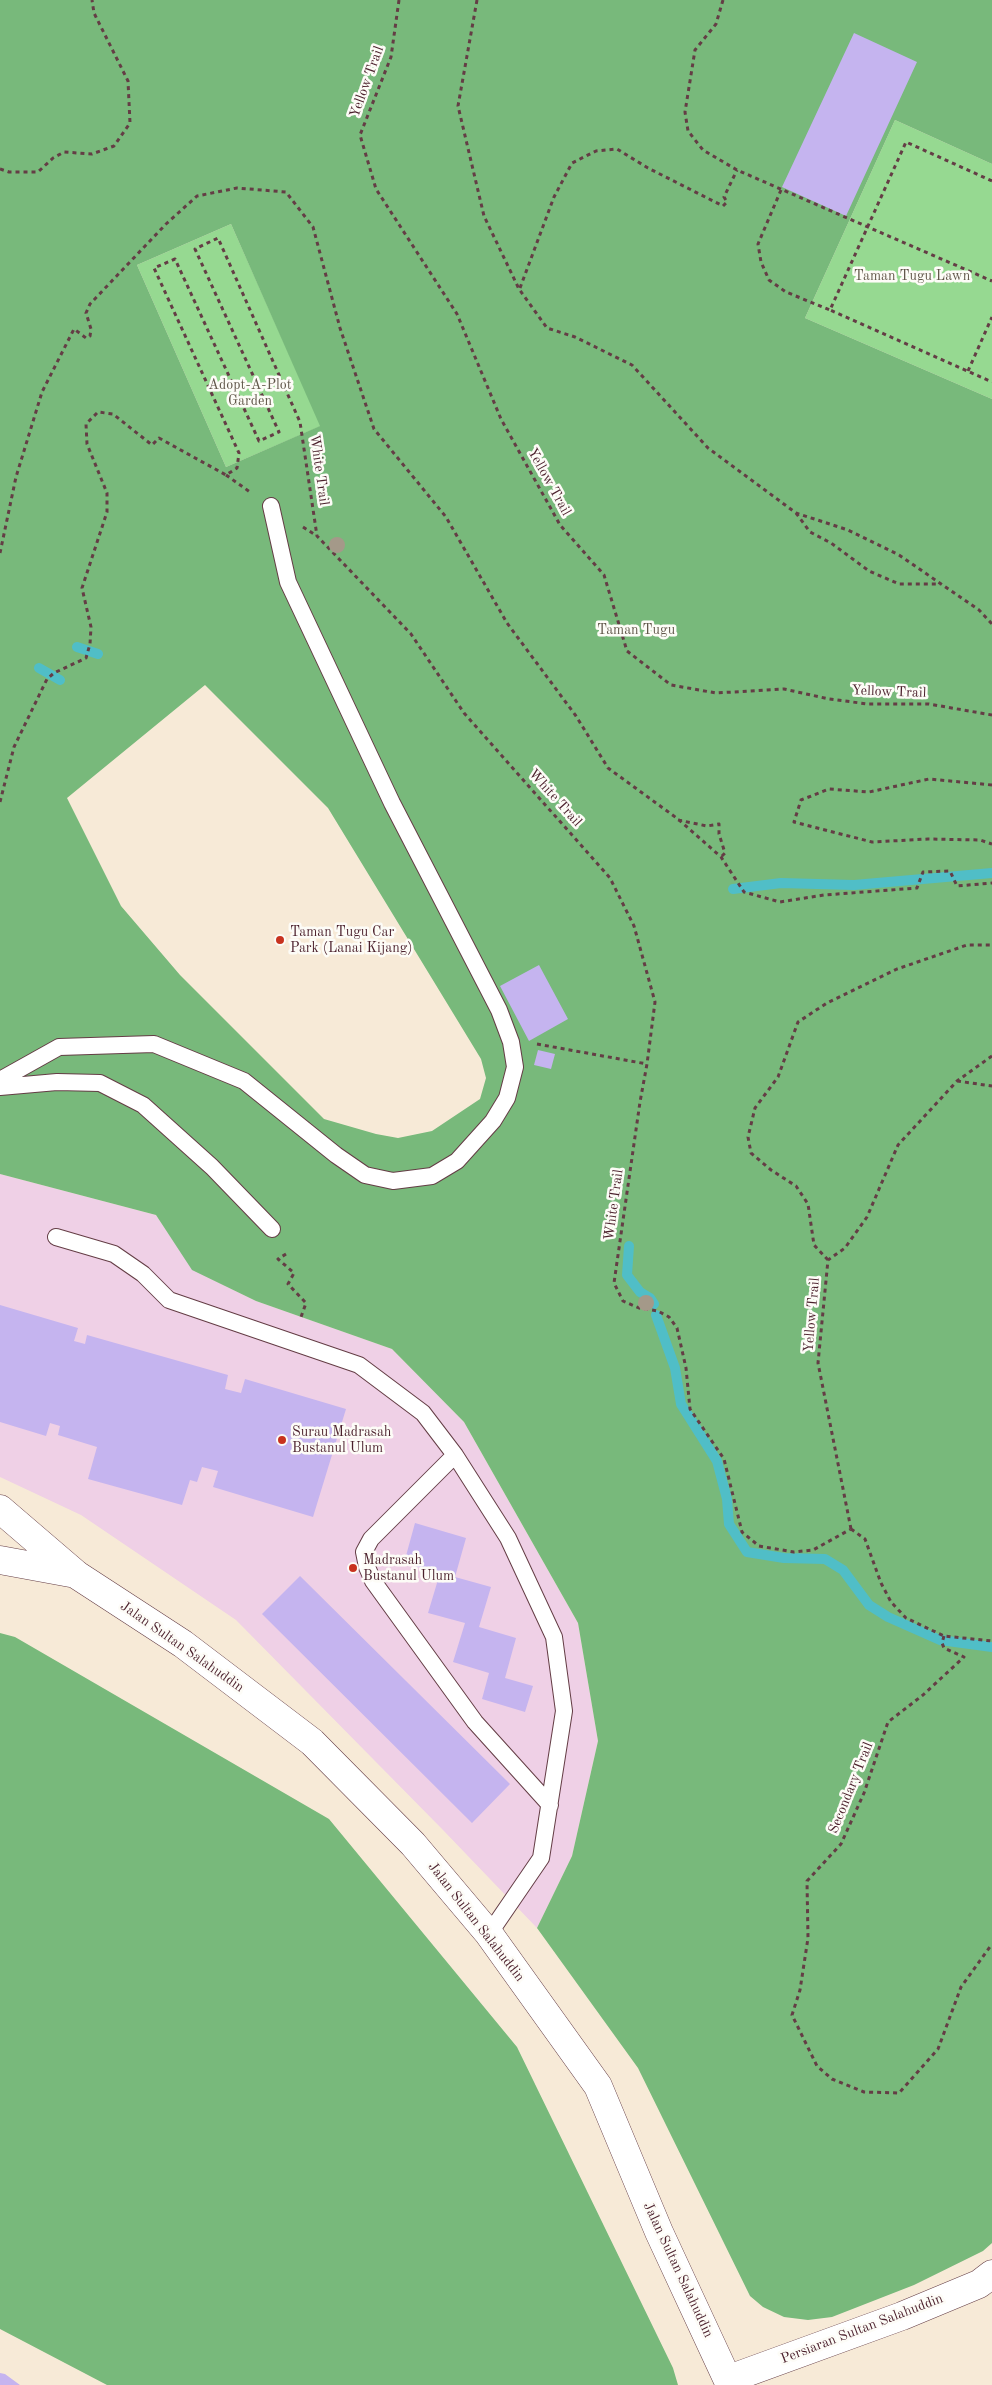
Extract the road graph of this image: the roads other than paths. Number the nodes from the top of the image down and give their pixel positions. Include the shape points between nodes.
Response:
1 (271, 506) dead end
2 (0, 1080) edge
3 (0, 1087) edge
4 (272, 1229) road end
5 (56, 1237) dead end
6 (455, 1455) junction
7 (0, 1509) edge
8 (0, 1560) edge
9 (77, 1575) junction
10 (550, 1805) junction
11 (489, 1934) junction
12 (992, 2274) edge
13 (729, 2382) edge

1 - 2 lane via 288,582 392,803 499,1010 511,1042 515,1067 507,1098 493,1121 457,1161 432,1176 394,1181 365,1175 244,1081 154,1044 59,1047
3 - 4 lane via 57,1082 100,1083 143,1105 212,1167
5 - 6 lane via 114,1254 143,1274 168,1300 359,1365 422,1413
6 - 10 lane via 508,1538 554,1637 564,1710
6 - 10 lane via 371,1539 364,1552 367,1567 373,1580 475,1722
7 - 9 street, Jalan Sultan Salahuddin
8 - 9 street, Jalan Sultan Salahuddin
9 - 11 street, Jalan Sultan Salahuddin via 183,1644 312,1742 413,1844
10 - 11 lane via 541,1858
11 - 13 street, Jalan Sultan Salahuddin via 598,2086 659,2232
12 - 13 street, Persiaran Sultan Salahuddin via 979,2284 902,2316

